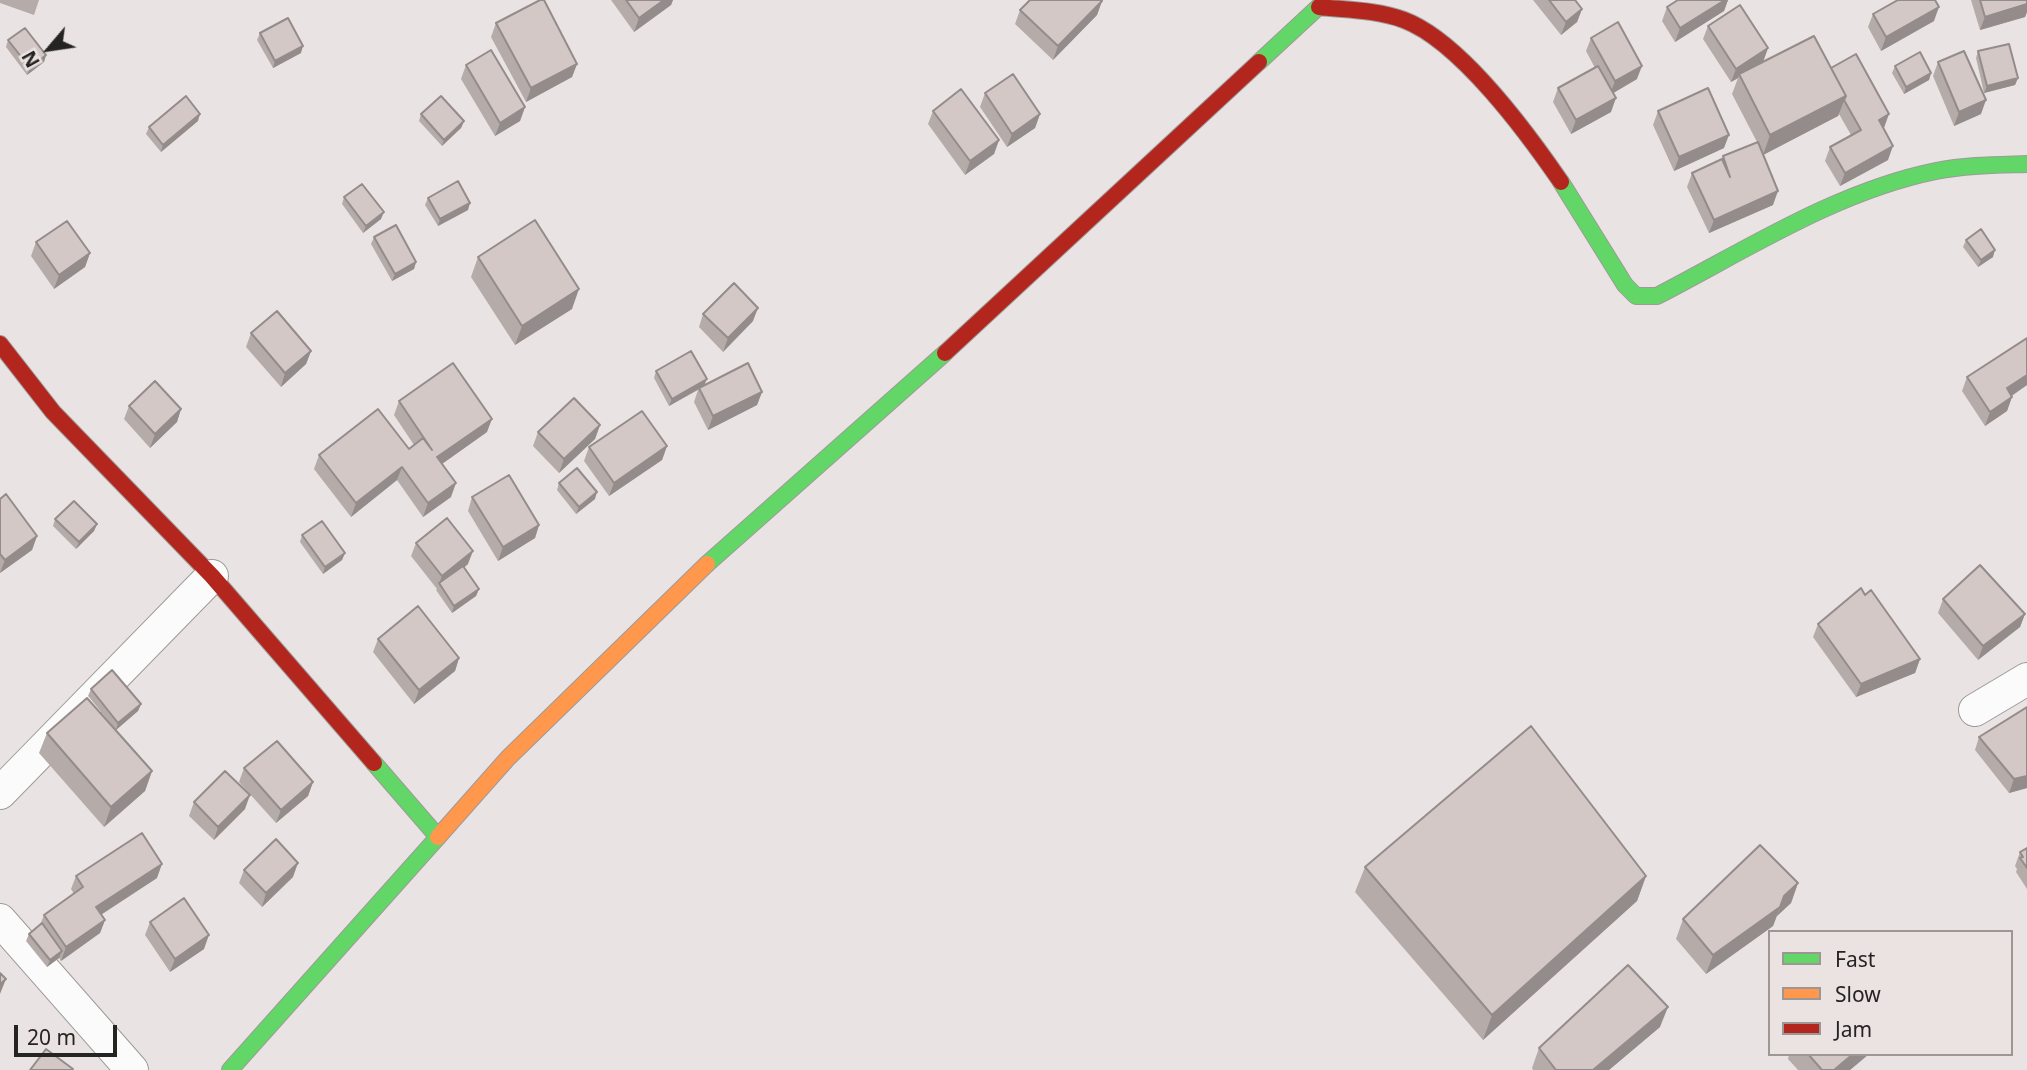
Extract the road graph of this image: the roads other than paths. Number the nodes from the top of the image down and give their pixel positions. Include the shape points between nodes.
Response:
1 (1322, 4) edge
2 (2027, 164) edge
3 (0, 344) edge
4 (212, 576) junction
5 (2027, 679) edge
6 (1975, 709) dead end
7 (0, 793) edge
8 (438, 837) junction
9 (0, 920) edge
10 (132, 1070) edge
11 (230, 1070) edge

1 - 2 street via 1412,23 1446,44 1522,131 1567,192 1619,280 1636,296 1657,296 1865,194 1972,166
1 - 8 street via 876,417 693,576 508,758
3 - 4 street via 53,412
4 - 7 street
4 - 8 street
5 - 6 street
8 - 11 street
9 - 10 street

